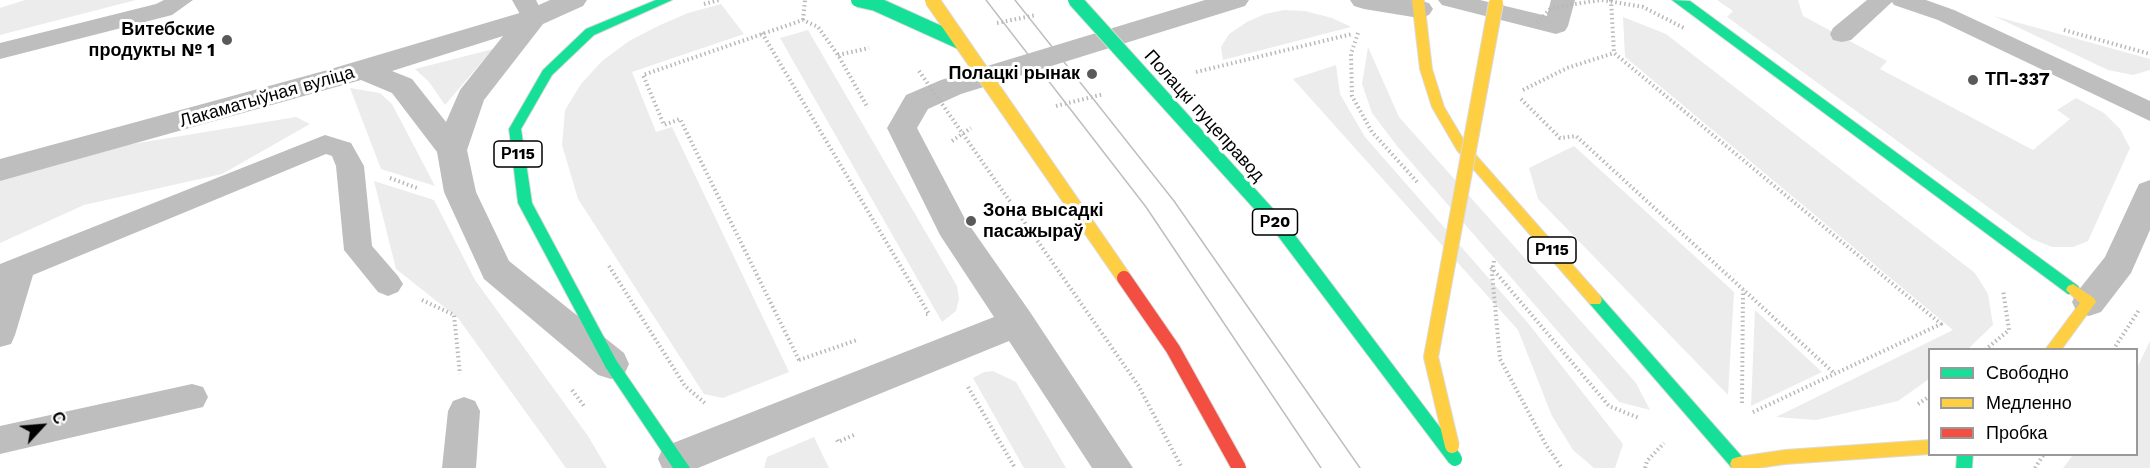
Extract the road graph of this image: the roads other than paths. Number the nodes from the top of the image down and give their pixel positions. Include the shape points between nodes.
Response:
1 (181, 0) edge
2 (573, 0) edge
3 (666, 0) edge
4 (858, 0) edge
5 (932, 0) edge
6 (1075, 0) edge
7 (1235, 0) edge
8 (1364, 0) edge
9 (1450, 0) edge
10 (1563, 0) edge
11 (1881, 0) edge
12 (1902, 0) edge
13 (1682, 2) edge
14 (1495, 3) edge
15 (1419, 5) edge
16 (529, 9) edge
17 (1842, 34) dead end
18 (960, 42) junction
19 (0, 51) edge
20 (364, 70) junction
21 (2150, 112) edge
22 (452, 150) junction
23 (0, 170) edge
24 (2150, 192) edge
25 (9, 273) edge
26 (388, 284) road end
27 (2089, 302) junction
28 (1018, 322) junction
29 (0, 335) edge
30 (2054, 348) edge
31 (611, 364) junction
32 (192, 397) dead end
33 (464, 411) road end
34 (0, 440) edge
35 (1928, 447) edge
36 (679, 464) edge
37 (1458, 464) edge
38 (1741, 467) edge
39 (459, 468) edge
40 (1113, 468) edge
41 (1239, 468) edge

1 - 19 lane via 164,10
2 - 16 street, Лакаматыўная вуліца
3 - 31 main road, Р115 via 590,32 547,73 515,129 525,203
4 - 18 main road, bridge via 876,4
5 - 18 main road, bridge
6 - 37 main road, Полацкі пуцеправод / Р20, bridge via 1280,227
7 - 28 street via 951,87 917,102 902,128 952,225
8 - 15 street
9 - 14 lane
10 - 14 lane via 1556,26
11 - 17 lane
12 - 21 lane via 1946,15
13 - 27 main road
14 - 15 lane
14 - 37 main road, Полацкі пуцеправод, bridge via 1431,357
15 - 38 main road, Р115 via 1426,69 1438,107 1461,147
16 - 20 street, Лакаматыўная вуліца
16 - 22 street via 470,97
18 - 41 main road, bridge via 1173,349
20 - 22 street via 402,86
20 - 23 street, Лакаматыўная вуліца
22 - 31 street via 460,192 496,270
24 - 27 street via 2119,264
25 - 26 lane via 325,144 342,150 350,166 358,250
25 - 29 lane via 17,283
27 - 30 main road
28 - 36 street via 737,435
28 - 40 street
31 - 36 main road, Р115
32 - 34 lane
33 - 39 lane
35 - 38 main road via 1785,457

